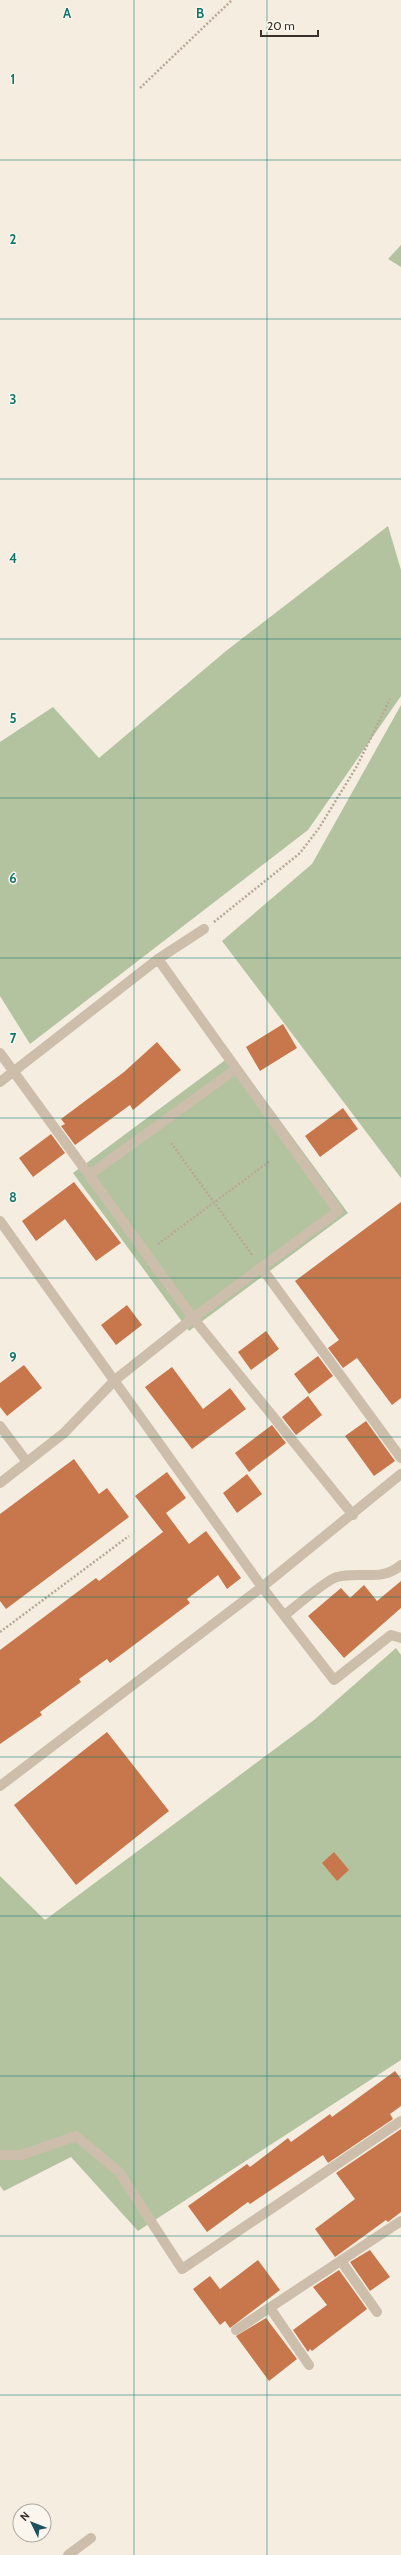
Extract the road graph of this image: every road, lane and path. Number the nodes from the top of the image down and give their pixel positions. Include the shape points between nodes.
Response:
1 (232, 0) edge
2 (140, 88) dead end
3 (390, 699) dead end
4 (204, 929) joint
5 (158, 959) junction
6 (0, 1053) edge
7 (236, 1069) junction
8 (14, 1072) junction
9 (0, 1082) edge
10 (171, 1143) dead end
11 (270, 1161) dead end
12 (89, 1175) junction
13 (214, 1203) junction
14 (0, 1221) edge
15 (157, 1245) dead end
16 (261, 1267) junction
17 (193, 1318) junction
18 (114, 1380) junction
19 (0, 1426) edge
20 (401, 1458) edge
21 (28, 1462) junction
22 (401, 1474) edge
23 (0, 1483) edge
24 (353, 1515) junction
25 (129, 1536) dead end
26 (401, 1565) edge
27 (262, 1587) junction
28 (284, 1615) junction
29 (0, 1632) edge
30 (401, 1638) edge
31 (0, 1786) edge
32 (401, 2121) edge
33 (0, 2155) edge
34 (401, 2221) edge
35 (341, 2261) junction
36 (270, 2308) junction
37 (377, 2312) dead end
38 (236, 2330) dead end
39 (309, 2365) dead end
40 (91, 2538) dead end
41 (68, 2555) edge

1 - 2 path
3 - 4 path via 357,766 319,828 300,853 234,908
4 - 5 street
5 - 7 street
5 - 8 street
6 - 8 street
7 - 12 street
7 - 16 street via 338,1211
8 - 9 street
8 - 12 street
10 - 13 path
11 - 13 path
12 - 17 street
13 - 15 path
13 - 16 path
14 - 18 street
16 - 17 street
16 - 20 street
17 - 18 street
17 - 24 street
18 - 21 street via 64,1433
18 - 27 street
19 - 21 street
21 - 23 street
22 - 24 street
24 - 27 street
25 - 29 path
26 - 28 street via 393,1572 377,1576 355,1575 335,1578
27 - 28 street
27 - 31 street
28 - 30 street via 334,1680 391,1635
32 - 33 street via 182,2269 119,2172 76,2136 21,2155
34 - 35 street
35 - 36 street
35 - 37 street
36 - 38 street
36 - 39 street
40 - 41 street

